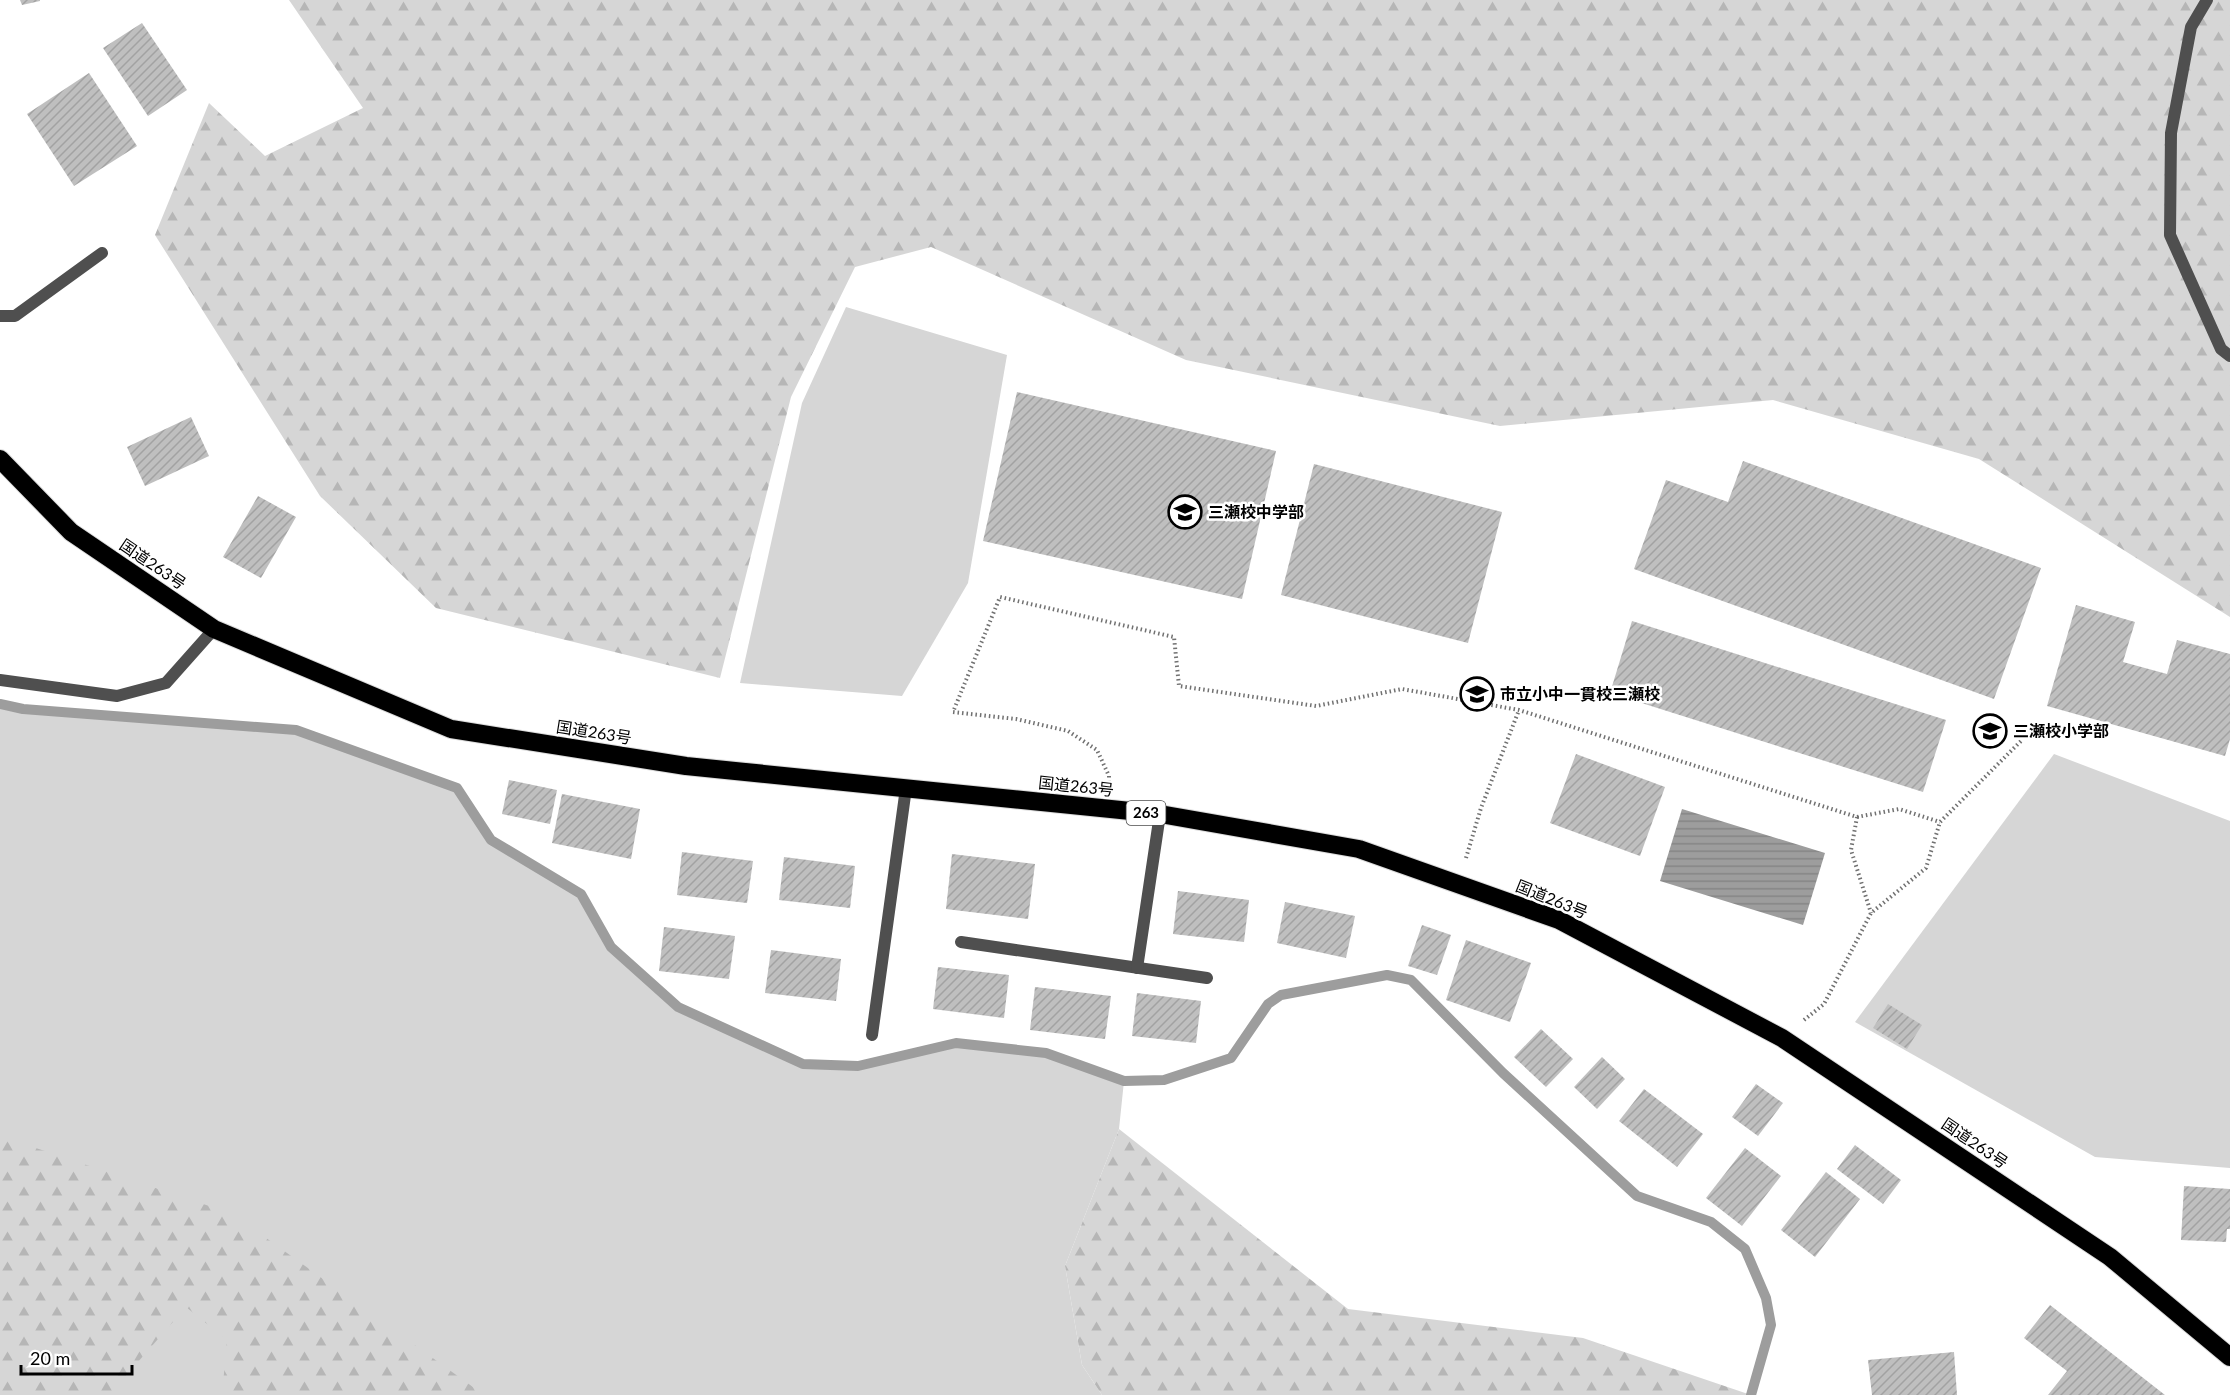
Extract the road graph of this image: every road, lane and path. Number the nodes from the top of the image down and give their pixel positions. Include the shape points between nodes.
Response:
1 (2206, 0) edge
2 (102, 253) dead end
3 (0, 315) edge
4 (2230, 356) edge
5 (0, 459) edge
6 (214, 629) junction
7 (0, 680) edge
8 (1519, 710) junction
9 (2022, 740) dead end
10 (906, 788) junction
11 (1108, 809) junction
12 (1160, 814) junction
13 (1857, 817) junction
14 (1940, 822) junction
15 (1459, 884) junction
16 (1871, 913) junction
17 (961, 942) dead end
18 (1137, 968) junction
19 (1207, 978) dead end
20 (872, 1035) dead end
21 (1782, 1038) junction
22 (2230, 1358) edge

1 - 4 street via 2190,27 2171,133 2170,235 2221,349
2 - 3 street via 15,316
5 - 6 highway, 国道263号 / 263 via 71,532
6 - 7 street via 166,683 117,696
6 - 10 highway, 国道263号 / 263 via 451,729 686,766
8 - 11 path via 1402,689 1316,706 1179,686 1174,637 1000,597 953,712 1016,719 1068,731 1097,750 1109,776
8 - 13 path
8 - 15 path via 1481,808
9 - 14 path
10 - 11 highway, 国道263号 / 263
10 - 20 street
11 - 12 highway, 国道263号 / 263
12 - 15 highway, 国道263号 / 263 via 1359,849
12 - 18 street
13 - 14 path via 1899,809
13 - 16 path via 1851,850
14 - 16 path via 1926,868
15 - 21 highway, 国道263号 / 263 via 1559,920
16 - 21 path via 1824,1004
17 - 18 street
18 - 19 street
21 - 22 highway, 国道263号 / 263 via 2110,1257

